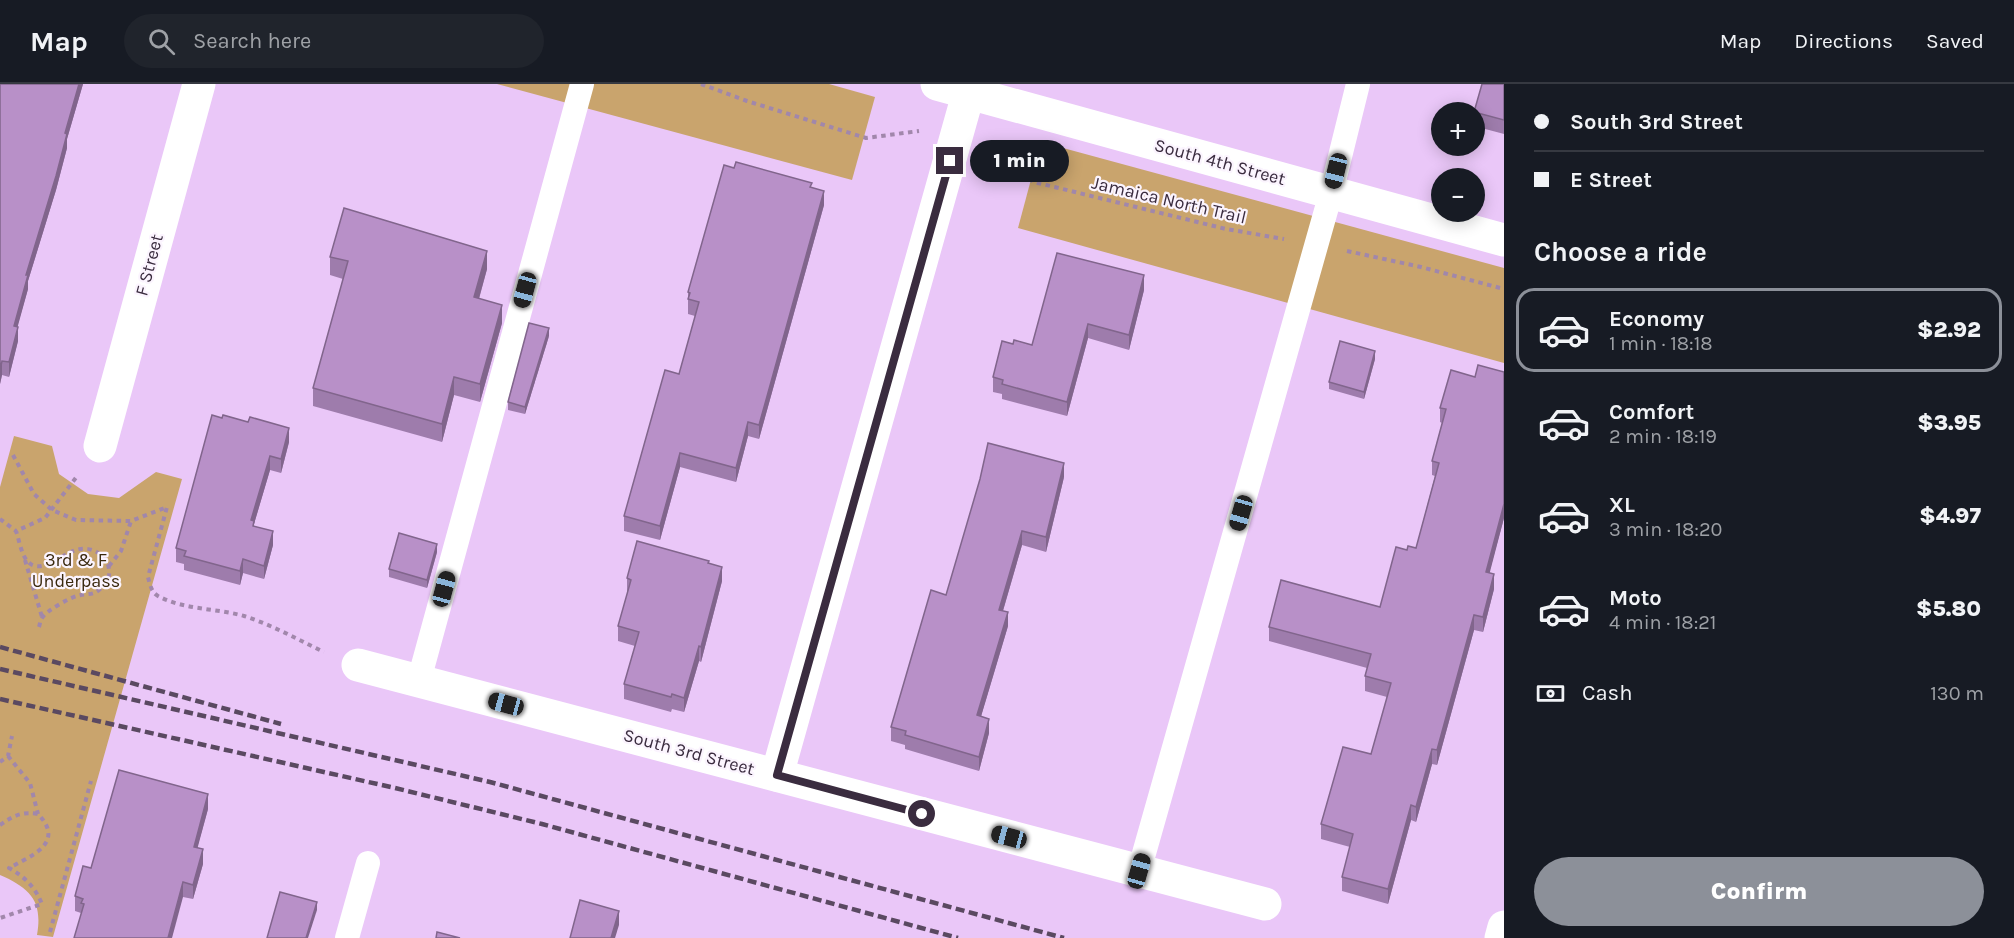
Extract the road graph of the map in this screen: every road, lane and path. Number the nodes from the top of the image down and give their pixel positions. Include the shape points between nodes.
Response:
1 (199, 84) edge
2 (582, 84) edge
3 (701, 84) edge
4 (937, 84) edge
5 (1358, 84) edge
6 (970, 88) edge
7 (956, 138) junction
8 (1331, 193) junction
9 (1504, 240) edge
10 (1316, 245) junction
11 (1504, 289) edge
12 (100, 446) joint
13 (13, 454) dead end
14 (52, 510) junction
15 (0, 519) edge
16 (131, 521) junction
17 (16, 531) junction
18 (25, 559) junction
19 (109, 567) junction
20 (42, 617) junction
21 (39, 627) dead end
22 (358, 664) joint
23 (418, 680) junction
24 (12, 736) dead end
25 (8, 756) junction
26 (0, 762) edge
27 (777, 775) junction
28 (91, 781) dead end
29 (38, 814) junction
30 (0, 825) edge
31 (368, 863) dead end
32 (1139, 871) junction
33 (1264, 904) dead end
34 (0, 918) edge
35 (1504, 927) edge
36 (50, 932) dead end
37 (347, 938) edge
38 (1501, 938) edge

1 - 12 street, F Street
2 - 23 lane
3 - 7 path, Jamaica North Trail via 866,138 927,130
4 - 6 street, South 4th Street
5 - 8 lane
6 - 7 street
6 - 8 street, South 4th Street
7 - 10 path, Jamaica North Trail via 1034,182 1226,230
7 - 27 street
8 - 9 street, South 4th Street
8 - 10 lane
10 - 11 path, Jamaica North Trail
10 - 32 lane
12 - 14 path
13 - 14 path via 34,494
14 - 16 path via 76,520
14 - 17 path via 45,518
15 - 17 path
16 - 19 path via 121,551
16 - 22 path via 166,507 148,577 155,595 178,604 245,616 343,661
17 - 18 path
18 - 19 path via 43,566 73,551 90,549 104,557
18 - 20 path
19 - 20 path via 107,580 93,594 78,595
20 - 21 path
22 - 23 street, South 3rd Street
23 - 27 street, South 3rd Street
24 - 25 path
25 - 26 path
25 - 29 path via 30,783
27 - 32 street, South 3rd Street
28 - 36 path
29 - 30 path via 26,812
29 - 34 path via 47,827 46,843 9,868 31,884 42,904
31 - 37 lane
32 - 33 street, South 3rd Street
35 - 38 street

